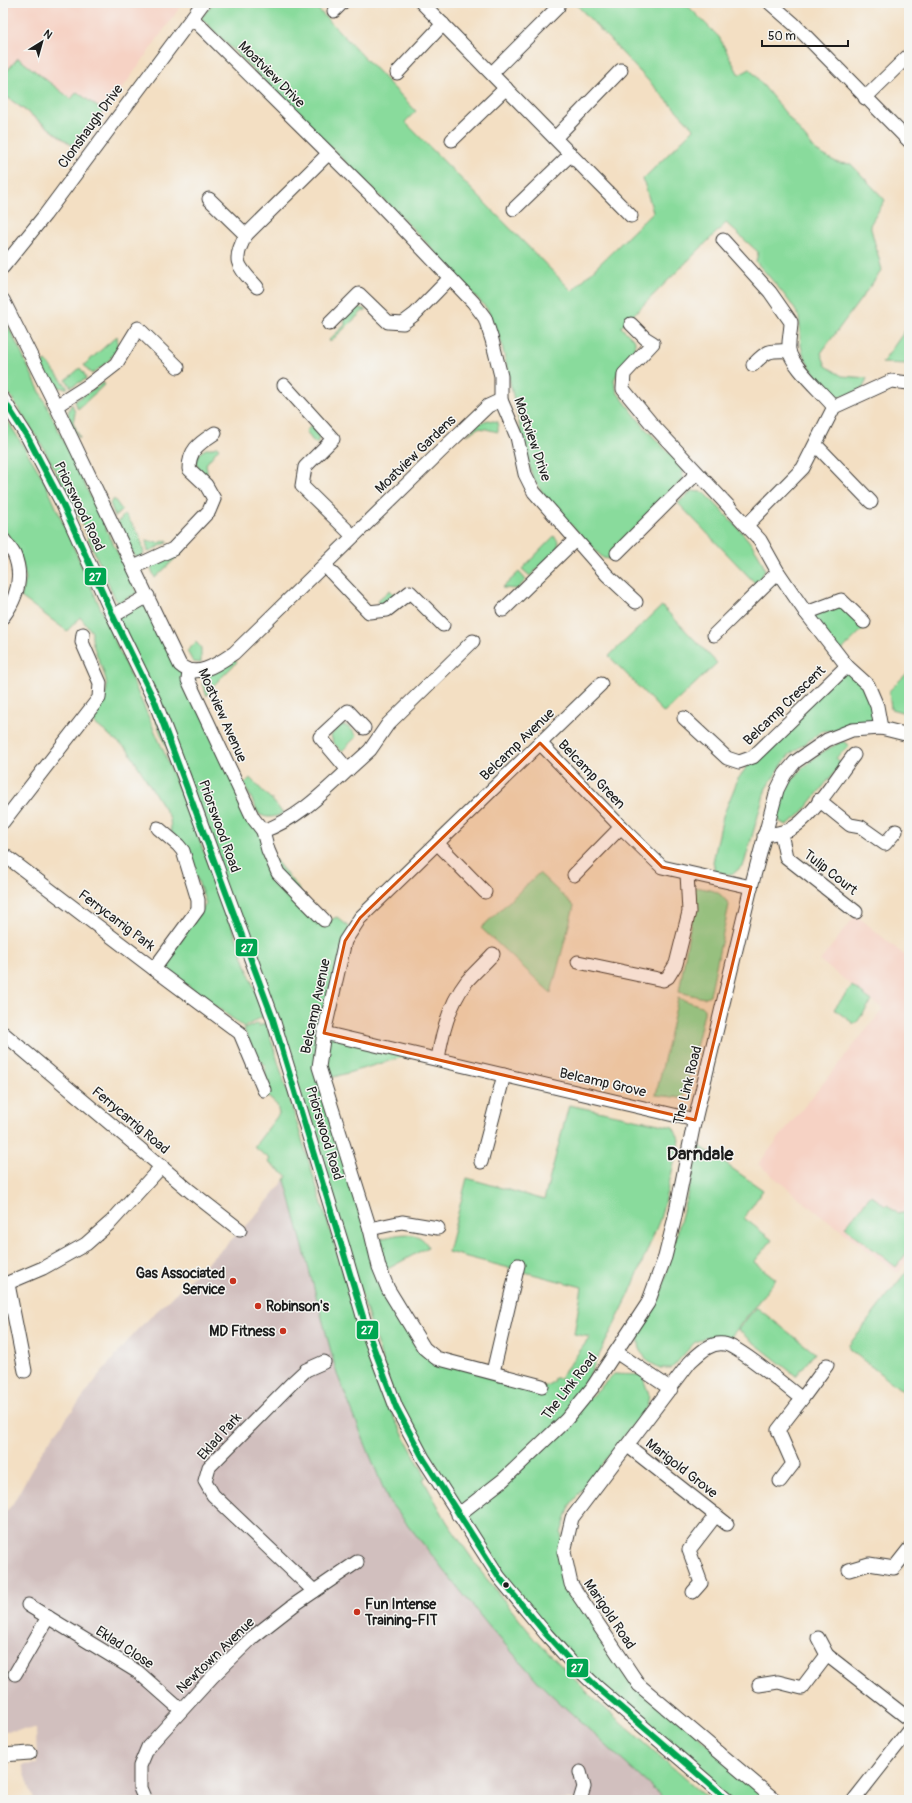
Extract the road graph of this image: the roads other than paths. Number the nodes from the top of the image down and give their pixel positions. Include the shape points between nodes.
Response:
1 (203, 3) edge
2 (770, 3) edge
3 (430, 6) edge
4 (558, 7) dead end
5 (192, 18) junction
6 (443, 24) junction
7 (909, 56) edge
8 (621, 70) dead end
9 (397, 73) dead end
10 (492, 73) junction
11 (506, 88) junction
12 (865, 98) junction
13 (555, 138) junction
14 (452, 140) dead end
15 (909, 141) edge
16 (328, 154) junction
17 (571, 154) junction
18 (209, 200) dead end
19 (514, 209) dead end
20 (631, 216) dead end
21 (246, 234) junction
22 (723, 240) dead end
23 (3, 267) edge
24 (450, 278) junction
25 (257, 288) dead end
26 (3, 300) edge
27 (329, 324) dead end
28 (631, 324) dead end
29 (789, 351) junction
30 (753, 365) dead end
31 (178, 367) dead end
32 (909, 383) edge
33 (284, 385) dead end
34 (3, 399) edge
35 (501, 400) junction
36 (56, 406) junction
37 (834, 407) junction
38 (215, 433) dead end
39 (816, 445) junction
40 (697, 473) junction
41 (871, 502) dead end
42 (747, 525) junction
43 (353, 536) junction
44 (3, 538) edge
45 (575, 540) junction
46 (617, 553) dead end
47 (326, 564) junction
48 (134, 567) junction
49 (778, 572) junction
50 (148, 596) junction
51 (636, 602) dead end
52 (503, 610) dead end
53 (806, 613) junction
54 (113, 616) junction
55 (3, 617) edge
56 (864, 622) dead end
57 (443, 625) dead end
58 (83, 634) dead end
59 (714, 635) dead end
60 (473, 640) dead end
61 (847, 666) junction
62 (189, 672) junction
63 (601, 684) dead end
64 (684, 718) dead end
65 (364, 728) dead end
66 (881, 728) junction
67 (909, 736) edge
68 (540, 743) junction
69 (854, 755) dead end
70 (348, 770) junction
71 (819, 800) junction
72 (3, 822) edge
73 (620, 827) junction
74 (158, 828) dead end
75 (263, 831) junction
76 (896, 831) dead end
77 (781, 833) junction
78 (764, 835) junction
79 (438, 844) junction
80 (3, 854) edge
81 (687, 873) junction
82 (574, 875) dead end
83 (751, 887) junction
84 (485, 892) dead end
85 (856, 912) dead end
86 (324, 920) dead end
87 (493, 954) dead end
88 (578, 962) dead end
89 (154, 968) junction
90 (324, 1032) junction
91 (4, 1036) edge
92 (438, 1059) junction
93 (504, 1075) junction
94 (264, 1090) dead end
95 (695, 1120) junction
96 (481, 1162) dead end
97 (162, 1166) junction
98 (438, 1228) dead end
99 (370, 1229) junction
100 (240, 1230) dead end
101 (518, 1265) dead end
102 (6, 1285) edge
103 (616, 1352) junction
104 (324, 1362) dead end
105 (828, 1366) dead end
106 (25, 1371) dead end
107 (493, 1372) junction
108 (542, 1386) dead end
109 (671, 1389) junction
110 (802, 1399) junction
111 (628, 1446) junction
112 (780, 1481) dead end
113 (458, 1515) junction
114 (716, 1515) junction
115 (727, 1524) dead end
116 (909, 1549) edge
117 (357, 1562) dead end
118 (849, 1570) dead end
119 (314, 1591) junction
120 (694, 1592) dead end
121 (28, 1605) dead end
122 (48, 1617) junction
123 (818, 1638) dead end
124 (827, 1655) junction
125 (15, 1674) dead end
126 (760, 1685) dead end
127 (181, 1710) junction
128 (909, 1719) edge
129 (909, 1730) edge
130 (30, 1753) dead end
131 (3, 1755) edge
132 (580, 1772) dead end
133 (145, 1800) edge
134 (580, 1800) edge
135 (728, 1800) edge
136 (775, 1800) edge
137 (854, 1800) edge

1 - 5 street, Clonshaugh Drive
2 - 12 street
3 - 6 street
4 - 10 street
5 - 16 street, Moatview Drive
5 - 23 street, Clonshaugh Drive via 45,215
6 - 9 street
6 - 10 street
7 - 12 street
8 - 13 street
10 - 11 street
11 - 13 street
11 - 14 street
12 - 15 street
13 - 17 street
16 - 21 street
16 - 24 street, Moatview Drive
17 - 19 street
17 - 20 street
18 - 21 street
21 - 25 street via 237,250 238,261
22 - 29 street via 770,292 792,322
24 - 27 street via 403,323 388,322 359,294
24 - 35 street, Moatview Drive via 485,318 501,376
26 - 36 street, Moatview Avenue
28 - 40 street, Belcamp Crescent via 654,343 624,374 623,389
29 - 30 street via 764,353
29 - 37 street via 798,369
31 - 36 street via 138,328 116,364
32 - 37 street via 891,381
33 - 43 street via 333,439 305,467 302,486
34 - 54 street, Priorswood Road via 28,438 62,503
35 - 43 street, Moatview Gardens via 488,406
35 - 45 street, Moatview Drive via 517,437 524,468 534,492
36 - 48 street, Moatview Avenue
37 - 39 street
38 - 48 street via 200,443 189,457 189,469 206,485 214,499 209,511 173,549
39 - 41 street
39 - 42 street via 804,468
40 - 42 street, Belcamp Crescent
40 - 46 street
42 - 49 street, Belcamp Crescent via 760,540
43 - 47 street, Moatview Gardens
44 - 55 street via 14,554 20,578 13,604
45 - 51 street, Moatview Drive
45 - 52 street
47 - 57 street via 369,612 387,610 410,592
47 - 62 street, Moatview Gardens via 234,652 217,664
48 - 50 street, Moatview Avenue
49 - 53 street, Belcamp Crescent
49 - 59 street
50 - 54 street
50 - 62 street, Moatview Avenue via 180,665
53 - 56 street via 841,600
53 - 61 street, Belcamp Crescent
54 - 113 street, Priorswood Road via 163,722 272,1016 366,1330 396,1407
58 - 72 street via 82,642 100,684 99,698
60 - 70 street via 388,724 370,750
61 - 64 street, Belcamp Crescent via 753,758 739,762 726,758
61 - 66 street, Belcamp Crescent via 868,684 877,706
62 - 75 street, Moatview Avenue via 190,684 253,818
63 - 68 street, Belcamp Avenue
65 - 70 street via 348,711 320,737
66 - 67 street
66 - 78 street, The Link Road via 852,730 827,740 795,762 777,790
68 - 73 street, Belcamp Green
68 - 79 street, Belcamp Avenue
69 - 71 street
70 - 75 street via 302,811
71 - 76 street via 850,825 861,827 885,844
71 - 77 street via 805,818
73 - 81 street, Belcamp Green via 662,867
73 - 82 street, Belcamp Green
74 - 89 street, Ferrycarrig Park via 183,851 198,900 198,909
75 - 86 street, Moatview Avenue via 278,873
77 - 78 street
77 - 85 street, Tulip Court via 786,858
78 - 83 street, The Link Road
79 - 84 street
79 - 90 street, Belcamp Avenue via 360,918 345,941
80 - 89 street, Ferrycarrig Park
81 - 83 street, Belcamp Green
81 - 88 street via 689,912 676,964 668,977 663,980
83 - 95 street, The Link Road
87 - 92 street via 467,982 452,1006
89 - 94 street via 240,1033
90 - 92 street, Belcamp Grove
90 - 99 street, Belcamp Avenue via 319,1067
91 - 97 street, Ferrycarrig Road
92 - 93 street, Belcamp Grove
93 - 95 street, Belcamp Grove
93 - 96 street
95 - 103 street, The Link Road via 664,1257 648,1303
97 - 100 street, Ferrycarrig Road
97 - 102 street via 111,1222 86,1244
98 - 99 street via 402,1222
99 - 107 street, Belcamp Avenue via 379,1267 388,1289 424,1348 436,1358
101 - 107 street
102 - 106 street
103 - 109 street
103 - 113 street, The Link Road via 566,1420 503,1480
104 - 119 street, Eklad Park via 306,1370 292,1383 209,1467 205,1481 213,1495
105 - 110 street
107 - 108 street, Belcamp Avenue
109 - 110 street, Marigold Road via 690,1362 706,1348 725,1344 738,1350
109 - 111 street, Marigold Road
110 - 112 street via 778,1430 793,1464
111 - 114 street, Marigold Grove
111 - 136 street, Marigold Road via 572,1518 564,1552 570,1584 639,1685
113 - 135 street, Priorswood Road via 499,1577 572,1663
114 - 115 street, Marigold Grove
114 - 120 street, Marigold Grove via 689,1550 700,1583
116 - 118 street via 894,1568 869,1564
117 - 119 street, Newtown Avenue
119 - 127 street, Newtown Avenue via 253,1637
121 - 122 street, Eklad Close
122 - 125 street
122 - 127 street, Eklad Close via 138,1672
123 - 124 street
124 - 126 street via 802,1688 778,1682
124 - 128 street
127 - 133 street, Newtown Avenue via 148,1747 140,1766 140,1788
129 - 137 street
130 - 131 street
132 - 134 street via 584,1787

